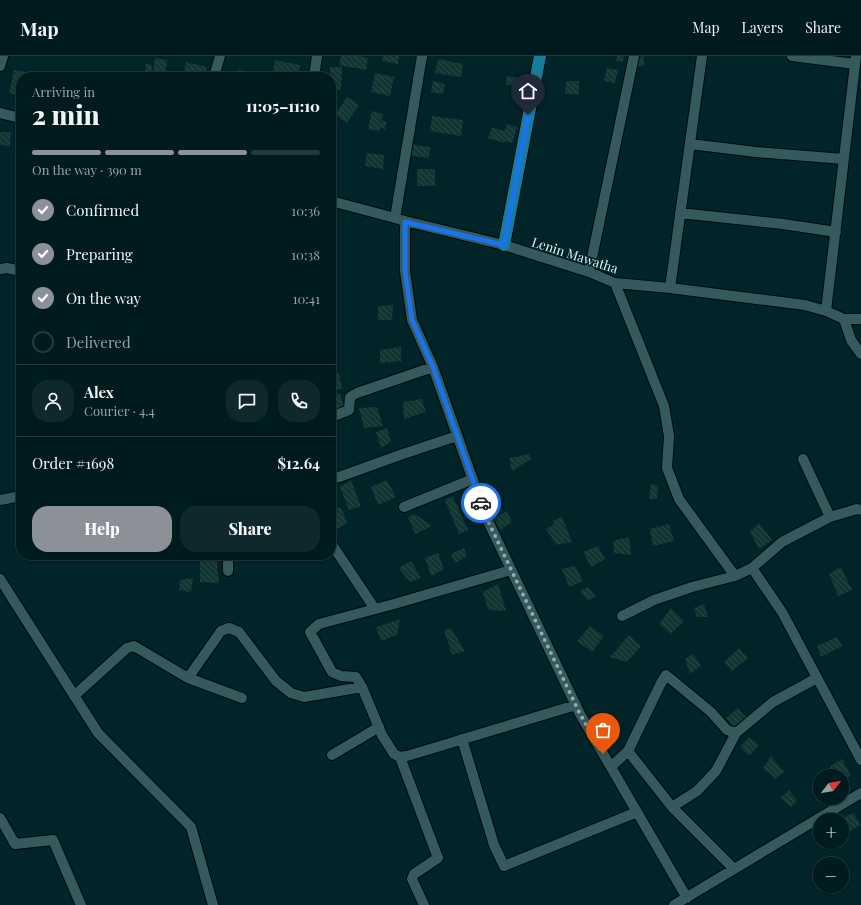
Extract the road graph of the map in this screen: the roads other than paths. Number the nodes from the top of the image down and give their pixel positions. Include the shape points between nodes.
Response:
1 (3, 56) edge
2 (218, 56) edge
3 (317, 56) edge
4 (422, 56) edge
5 (540, 56) edge
6 (634, 56) edge
7 (702, 56) edge
8 (792, 56) edge
9 (856, 60) edge
10 (0, 66) edge
11 (215, 72) edge
12 (315, 72) edge
13 (0, 113) edge
14 (16, 117) edge
15 (690, 144) junction
16 (844, 159) junction
17 (336, 202) edge
18 (680, 213) junction
19 (395, 218) junction
20 (405, 222) junction
21 (836, 232) junction
22 (504, 245) junction
23 (0, 268) edge
24 (16, 270) edge
25 (589, 272) junction
26 (615, 283) junction
27 (670, 288) junction
28 (826, 311) junction
29 (844, 319) junction
30 (861, 319) edge
31 (861, 354) edge
32 (433, 367) junction
33 (336, 415) edge
34 (457, 436) junction
35 (803, 458) dead end
36 (336, 477) edge
37 (472, 479) junction
38 (16, 497) edge
39 (0, 500) edge
40 (404, 507) dead end
41 (861, 510) edge
42 (830, 517) junction
43 (336, 550) edge
44 (228, 560) edge
45 (752, 568) junction
46 (511, 570) junction
47 (228, 571) dead end
48 (735, 576) junction
49 (0, 580) edge
50 (375, 609) junction
51 (622, 616) dead end
52 (188, 678) junction
53 (817, 678) junction
54 (362, 687) junction
55 (74, 696) junction
56 (242, 698) dead end
57 (576, 705) junction
58 (379, 728) junction
59 (736, 732) junction
60 (462, 739) junction
61 (628, 751) junction
62 (332, 755) dead end
63 (400, 757) junction
64 (861, 760) edge
65 (611, 767) junction
66 (861, 793) edge
67 (672, 807) junction
68 (637, 812) junction
69 (0, 818) edge
70 (734, 869) junction
71 (686, 898) junction
72 (81, 905) edge
73 (213, 905) edge
74 (424, 905) edge
75 (674, 905) edge

1 - 10 street
2 - 11 street
3 - 12 street
4 - 19 street
5 - 22 main road
6 - 25 street
7 - 15 street
8 - 9 street
9 - 16 street
13 - 14 street
15 - 16 street
15 - 18 street
16 - 21 street
17 - 19 street, Lenin Mawatha
18 - 21 street
18 - 27 street
19 - 20 street, Lenin Mawatha
20 - 22 street, Lenin Mawatha
20 - 32 street via 405,271 412,320
21 - 28 street
22 - 25 street, Lenin Mawatha
23 - 24 street
25 - 26 street, Lenin Mawatha
26 - 27 street, Lenin Mawatha
26 - 48 street via 664,406 669,436 667,468 679,499
27 - 28 street, Lenin Mawatha via 805,305
28 - 29 street, Lenin Mawatha
29 - 30 street, Lenin Mawatha
29 - 31 street via 851,340
32 - 33 street via 357,393 350,398 349,410
32 - 34 street
34 - 36 street
34 - 37 street
35 - 42 street
37 - 40 street
37 - 46 street via 486,517
38 - 39 street
41 - 42 street via 857,508
42 - 45 street via 782,542
43 - 50 street
44 - 47 street
45 - 48 street
45 - 53 street via 782,612
46 - 50 street
46 - 57 street
48 - 51 street via 692,586 654,600
49 - 55 street
50 - 54 street via 319,624 310,632 332,672 341,676 356,677
52 - 54 street via 221,631 229,628 239,632 276,681 291,693 304,696
52 - 55 street via 134,646 126,648
52 - 56 street
53 - 59 street via 773,702
53 - 64 street
54 - 58 street
55 - 73 street via 98,733 191,827
57 - 60 street
57 - 65 street
58 - 62 street
58 - 63 street via 394,754
59 - 61 street via 727,730 711,712 666,675
59 - 67 street via 716,771 697,791
60 - 63 street
60 - 68 street via 494,845 504,866
61 - 65 street
61 - 67 street
63 - 74 street via 438,858 414,874 412,879
65 - 68 street
66 - 70 street
67 - 70 street
68 - 71 street
69 - 72 street via 15,844 53,840
70 - 71 street
71 - 75 street

